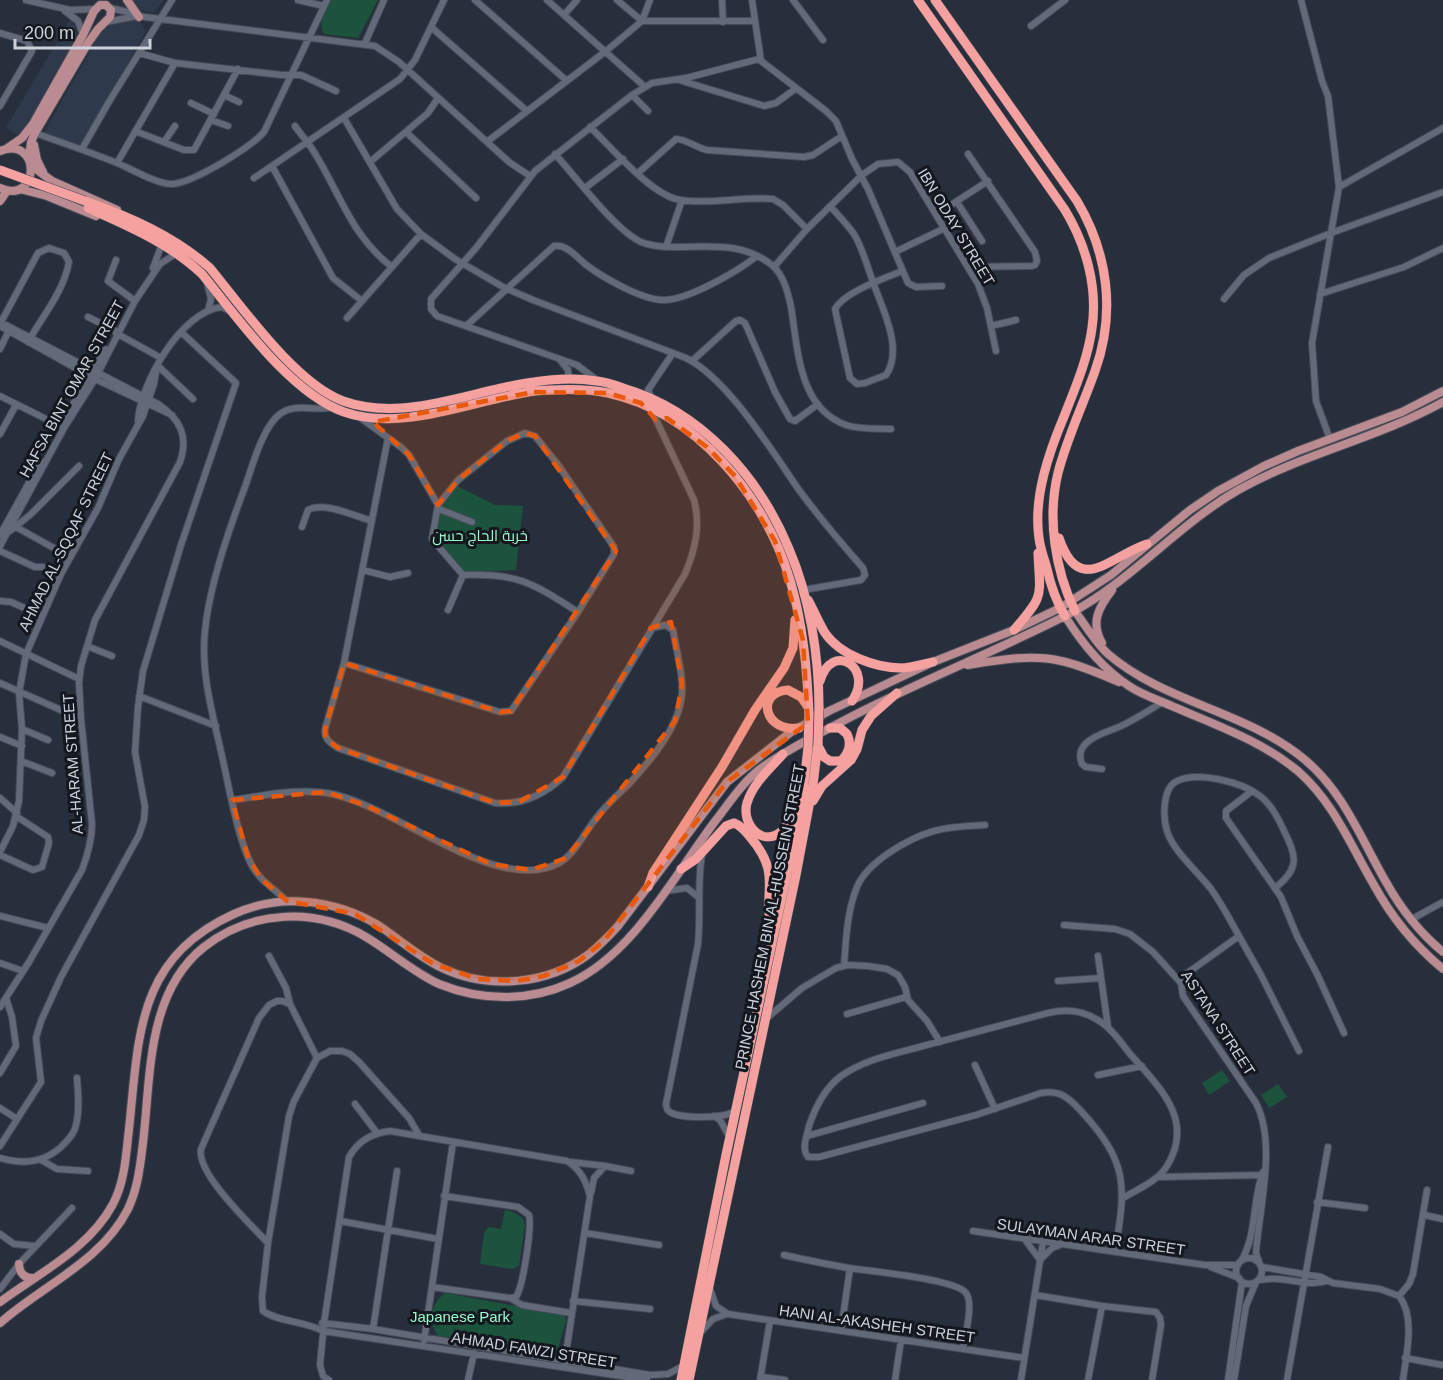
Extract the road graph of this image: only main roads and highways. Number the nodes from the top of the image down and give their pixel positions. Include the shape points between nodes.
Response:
1 (127, 0) edge
2 (918, 0) edge
3 (936, 0) edge
4 (105, 5) edge
5 (138, 17) road end
6 (22, 138) junction
7 (33, 138) junction
8 (3, 150) edge
9 (30, 162) junction
10 (0, 170) edge
11 (0, 175) edge
12 (49, 179) junction
13 (4, 189) edge
14 (20, 189) junction
15 (47, 196) junction
16 (0, 201) edge
17 (84, 203) junction
18 (125, 220) junction
19 (1443, 391) edge
20 (1443, 402) edge
21 (1054, 525) junction
22 (1039, 538) junction
23 (1147, 544) junction
24 (1117, 583) junction
25 (803, 590) junction
26 (795, 600) junction
27 (1072, 607) junction
28 (1062, 612) junction
29 (1014, 630) junction
30 (1108, 654) junction
31 (933, 662) junction
32 (959, 667) junction
33 (819, 686) junction
34 (1129, 687) junction
35 (897, 693) junction
36 (852, 701) junction
37 (808, 711) junction
38 (799, 728) junction
39 (830, 728) junction
40 (815, 745) junction
41 (783, 754) junction
42 (803, 792) junction
43 (810, 806) junction
44 (681, 869) junction
45 (648, 887) junction
46 (773, 934) junction
47 (1443, 952) edge
48 (1443, 969) edge
49 (19, 1264) road end
50 (34, 1277) junction
51 (0, 1302) edge
52 (0, 1323) edge
53 (681, 1380) edge
54 (688, 1380) edge

1 - 5 main road
2 - 22 highway via 1065,210 1078,236 1092,282 1090,342 1045,470 1039,503
3 - 21 highway via 1077,201 1103,264 1107,301 1105,339 1058,472
4 - 6 main road
4 - 7 main road via 111,17 88,43
6 - 7 main road via 26,142
6 - 8 main road
7 - 9 main road
7 - 12 main road via 37,162
8 - 9 main road, PRINCE HASHEM BIN AL-HUSSEIN STREET via 23,152
9 - 12 main road, PRINCE HASHEM BIN AL-HUSSEIN STREET
9 - 14 main road via 31,175
10 - 17 highway, PRINCE HASHEM BIN AL-HUSSEIN STREET, bridge
11 - 17 highway, PRINCE HASHEM BIN AL-HUSSEIN STREET, bridge
12 - 15 main road via 40,185
12 - 18 main road, PRINCE HASHEM BIN AL-HUSSEIN STREET via 107,204
13 - 14 main road
13 - 16 main road
14 - 15 main road, PRINCE HASHEM BIN AL-HUSSEIN STREET
15 - 18 main road, PRINCE HASHEM BIN AL-HUSSEIN STREET via 99,217
17 - 18 highway, PRINCE HASHEM BIN AL-HUSSEIN STREET
18 - 25 highway, PRINCE HASHEM BIN AL-HUSSEIN STREET via 181,245 198,257 274,347 323,391 340,400 371,408 397,408 534,381 598,381 650,391 703,430 743,470 772,514
18 - 26 highway, PRINCE HASHEM BIN AL-HUSSEIN STREET via 177,253 206,279 294,380 333,407 358,416 413,417 534,392 582,390 608,393 667,418 707,447 752,500 775,541
19 - 23 main road via 1402,412 1264,466 1218,491
20 - 24 main road via 1239,489 1174,534
21 - 23 highway via 1067,558 1082,569 1105,565
21 - 27 highway via 1059,565
22 - 28 highway
22 - 29 highway via 1039,596
23 - 27 main road
24 - 27 main road
24 - 30 main road via 1096,619
25 - 31 highway via 826,634 842,649 892,668
25 - 33 highway, PRINCE HASHEM BIN AL-HUSSEIN STREET
26 - 37 highway, PRINCE HASHEM BIN AL-HUSSEIN STREET via 805,652
26 - 45 highway via 794,641 788,661 653,873
27 - 28 main road
27 - 30 main road
28 - 29 main road
28 - 32 main road
28 - 34 main road via 1083,644
29 - 31 main road
30 - 47 main road via 1147,680 1259,731 1305,760 1347,808 1397,900
31 - 36 main road
32 - 34 main road via 1009,659 1053,659
32 - 35 main road
33 - 36 highway via 830,663 850,664 859,680
33 - 40 highway, PRINCE HASHEM BIN AL-HUSSEIN STREET, bridge
34 - 48 main road via 1261,747 1305,778 1334,813 1395,920
35 - 39 main road
35 - 43 highway via 866,723 851,760 822,786
36 - 38 main road
37 - 38 highway via 798,694 788,690 774,693 768,702 773,723 782,728
37 - 40 highway, PRINCE HASHEM BIN AL-HUSSEIN STREET, bridge
38 - 45 main road via 727,782
39 - 40 highway via 840,728 848,734 847,754 837,762 830,761
39 - 41 main road
40 - 42 highway, PRINCE HASHEM BIN AL-HUSSEIN STREET
40 - 43 highway, PRINCE HASHEM BIN AL-HUSSEIN STREET
41 - 42 highway via 756,783 745,812 750,828 764,835 781,831
41 - 44 main road via 752,776 732,798
42 - 46 highway, PRINCE HASHEM BIN AL-HUSSEIN STREET
43 - 54 highway, PRINCE HASHEM BIN AL-HUSSEIN STREET
44 - 46 highway via 730,824 743,828 768,864
44 - 52 main road via 628,939 603,963 568,984 513,997 444,986 352,929 313,918 259,920 210,943 181,972 158,1021 138,1177 128,1210 94,1252
45 - 50 main road via 618,926 579,961 544,976 504,982 443,968 377,925 346,910 302,901 268,904 208,928 161,973 148,1001 141,1026 118,1193 90,1236
46 - 53 highway, PRINCE HASHEM BIN AL-HUSSEIN STREET
49 - 50 main road via 25,1277
50 - 51 main road

